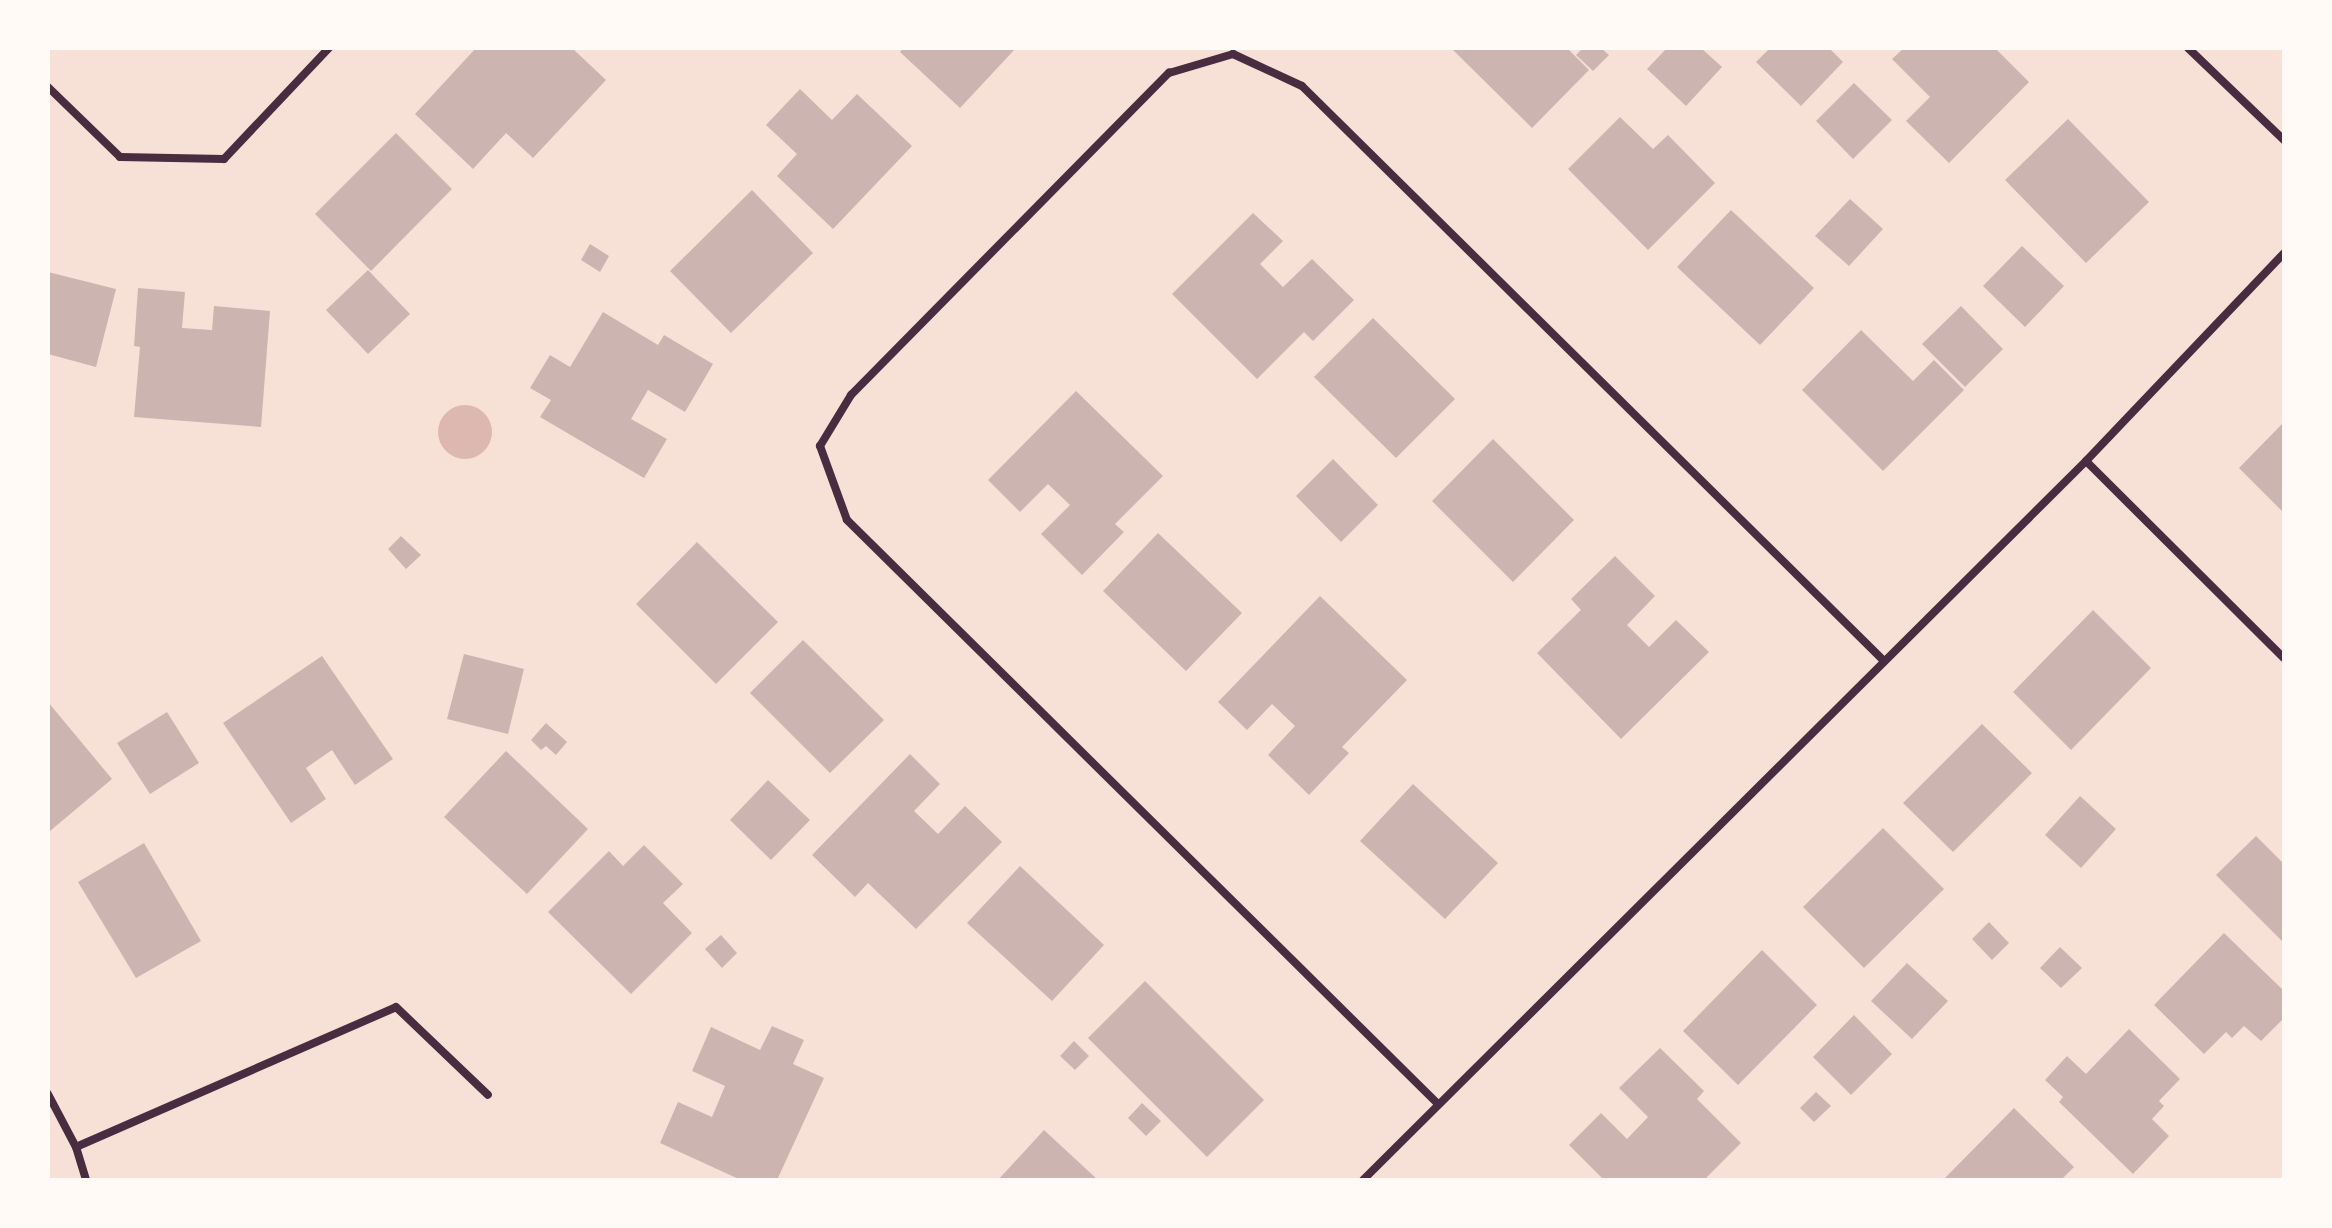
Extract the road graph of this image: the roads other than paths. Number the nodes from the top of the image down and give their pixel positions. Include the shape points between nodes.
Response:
1 (329, 48) edge
2 (2188, 48) edge
3 (48, 87) edge
4 (2284, 140) edge
5 (2284, 253) edge
6 (2086, 461) junction
7 (2284, 658) edge
8 (1884, 661) junction
9 (48, 1094) edge
10 (488, 1095) dead end
11 (1438, 1104) junction
12 (76, 1147) junction
13 (86, 1180) edge
14 (1363, 1180) edge

1 - 3 street via 224,159 120,157
2 - 4 street
5 - 6 street
6 - 7 street
6 - 8 street
8 - 11 street
8 - 11 street via 1302,86 1233,54 1169,73 851,395 820,446 847,520
9 - 12 street
10 - 12 street via 396,1007
11 - 14 street
12 - 13 street

